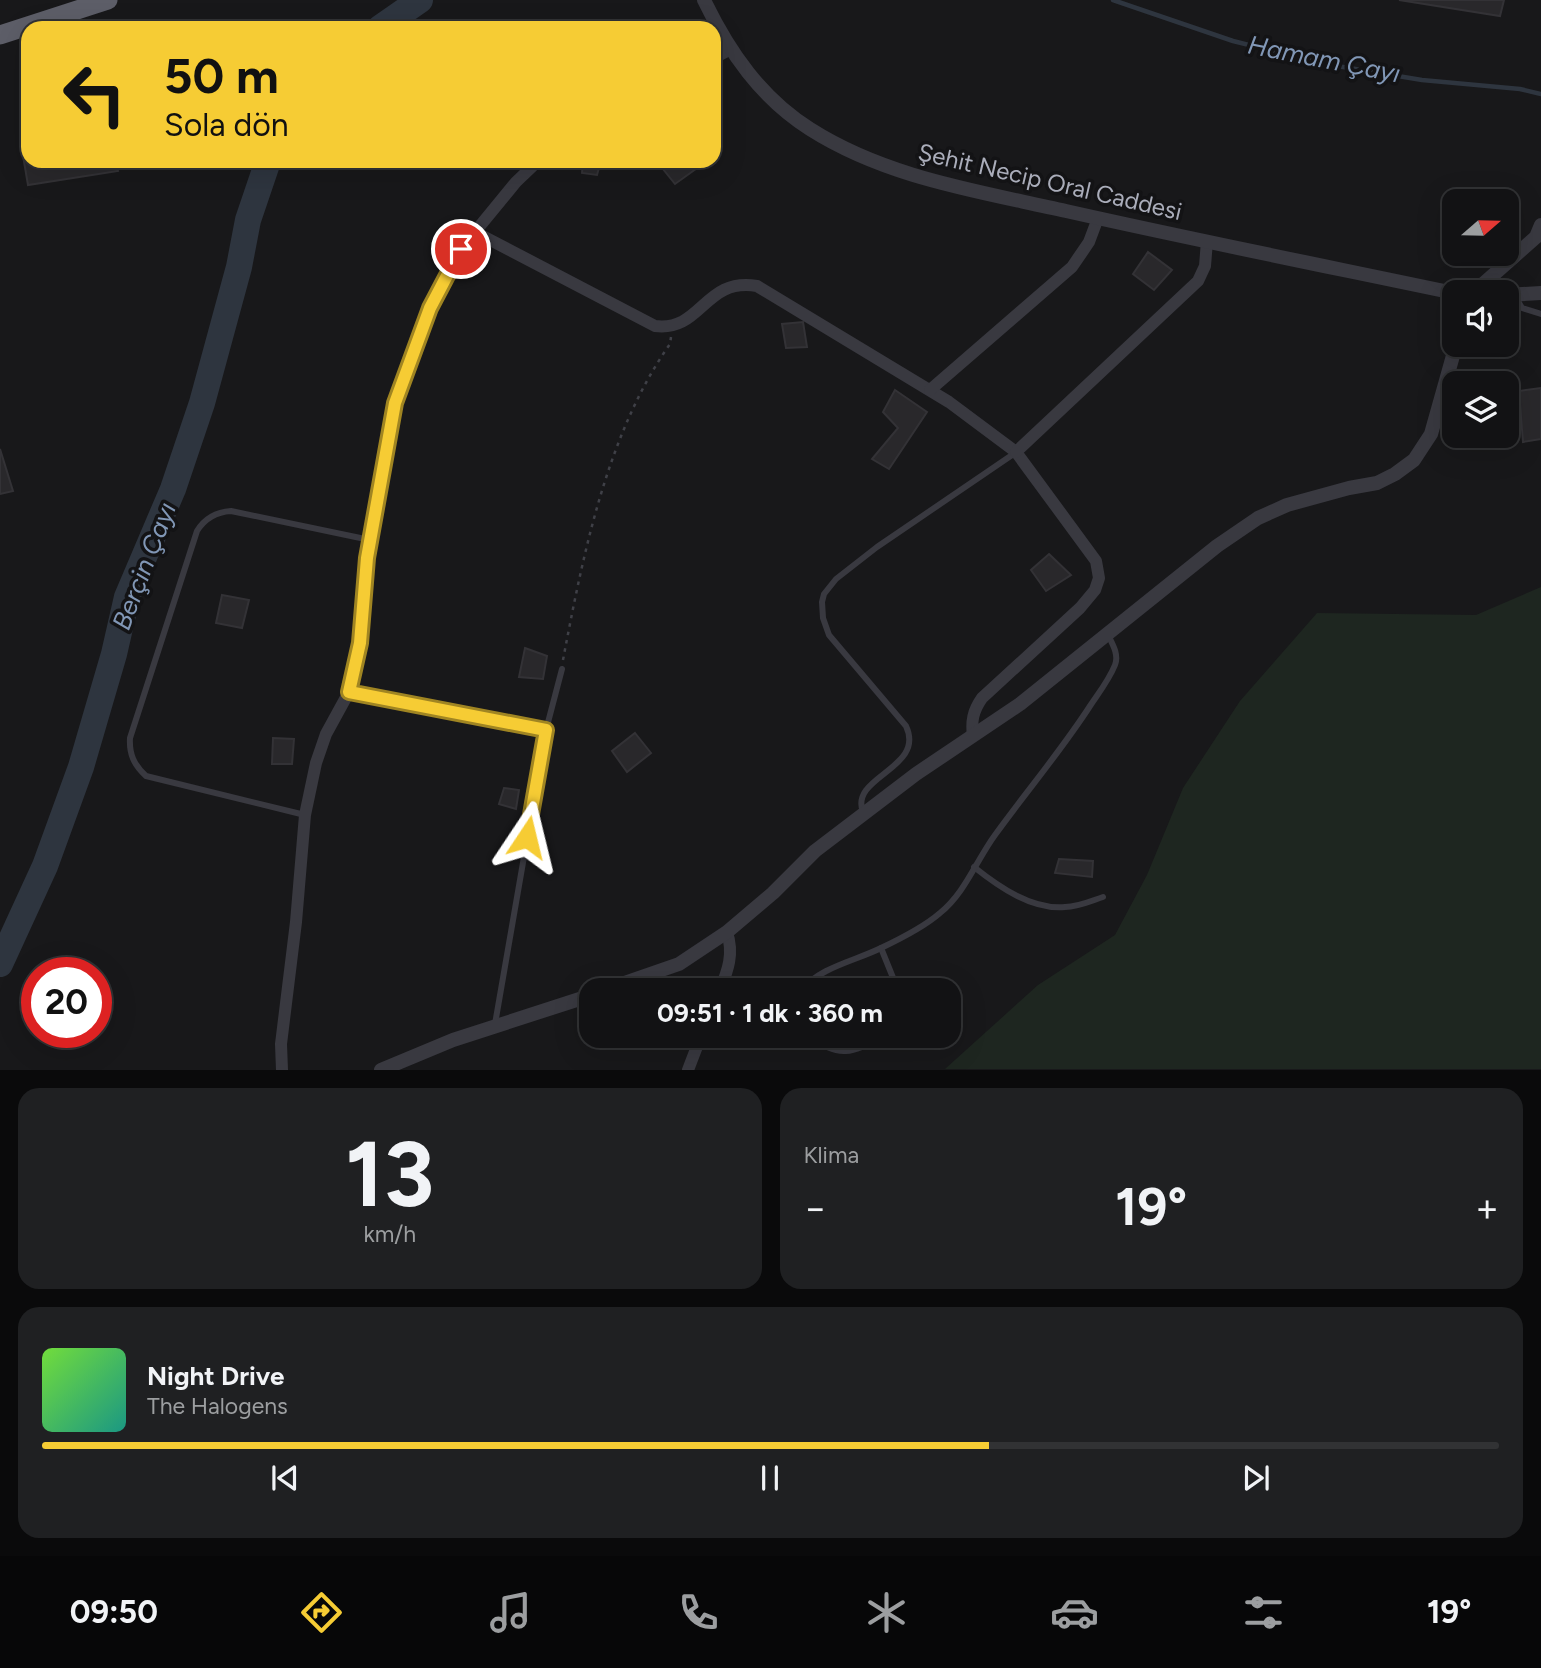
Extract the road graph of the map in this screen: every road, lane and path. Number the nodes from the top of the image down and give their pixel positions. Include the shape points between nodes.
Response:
1 (108, 0) edge
2 (704, 0) edge
3 (43, 21) edge
4 (715, 21) edge
5 (21, 28) edge
6 (721, 31) edge
7 (0, 35) edge
8 (731, 50) junction
9 (721, 55) edge
10 (531, 168) edge
11 (1098, 218) junction
12 (1541, 225) edge
13 (475, 232) junction
14 (1206, 241) junction
15 (1488, 280) edge
16 (1442, 290) edge
17 (1541, 293) edge
18 (1519, 294) edge
19 (1519, 304) edge
20 (1541, 314) edge
21 (672, 327) junction
22 (1453, 357) edge
23 (930, 390) junction
24 (1016, 453) junction
25 (370, 540) junction
26 (1108, 635) junction
27 (562, 669) joint
28 (349, 692) junction
29 (546, 730) junction
30 (973, 736) junction
31 (864, 814) junction
32 (305, 815) junction
33 (974, 867) junction
34 (1103, 897) dead end
35 (727, 932) junction
36 (881, 948) junction
37 (639, 978) edge
38 (725, 978) edge
39 (815, 978) edge
40 (893, 978) edge
41 (579, 999) edge
42 (495, 1026) junction
43 (696, 1048) edge
44 (827, 1048) edge
45 (861, 1048) edge
46 (282, 1069) edge
47 (381, 1069) edge
48 (688, 1069) edge

1 - 3 highway
2 - 4 street, Şehit Necip Oral Caddesi
5 - 7 highway
6 - 8 street, Şehit Necip Oral Caddesi
8 - 9 street
8 - 11 street, Şehit Necip Oral Caddesi via 778,104 810,129 855,154 933,181
10 - 13 street
11 - 14 street, Şehit Necip Oral Caddesi
11 - 23 street via 1072,267
12 - 15 street via 1536,237
13 - 21 street via 655,327
13 - 25 street via 430,308 395,403
14 - 16 street, Şehit Necip Oral Caddesi
14 - 24 street via 1198,281
17 - 18 street
19 - 20 lane
21 - 23 street via 686,321 723,289 757,286
21 - 27 path via 670,344 631,411 610,469 577,584
22 - 26 street via 1431,434 1414,460 1377,483 1287,505 1258,518
23 - 24 street
24 - 30 street via 1096,561 1099,578 1080,608 982,698 973,713
24 - 31 lane via 877,547 824,594 822,610 829,635 910,736 904,757 867,791 861,806
25 - 28 street via 360,643
25 - 32 lane via 231,511 205,520 197,531 130,738 134,762 146,776
26 - 30 street
26 - 33 lane via 1115,647 1115,665
27 - 29 lane
28 - 29 lane
28 - 32 street via 326,734
29 - 42 lane
30 - 31 street
31 - 35 street via 815,850
32 - 46 street
33 - 34 lane via 1004,889 1048,906 1073,906
33 - 36 lane via 940,914
35 - 37 street via 679,964
35 - 38 street via 731,957
36 - 39 lane
36 - 40 lane
41 - 42 street
42 - 47 street
43 - 48 street
44 - 45 lane

